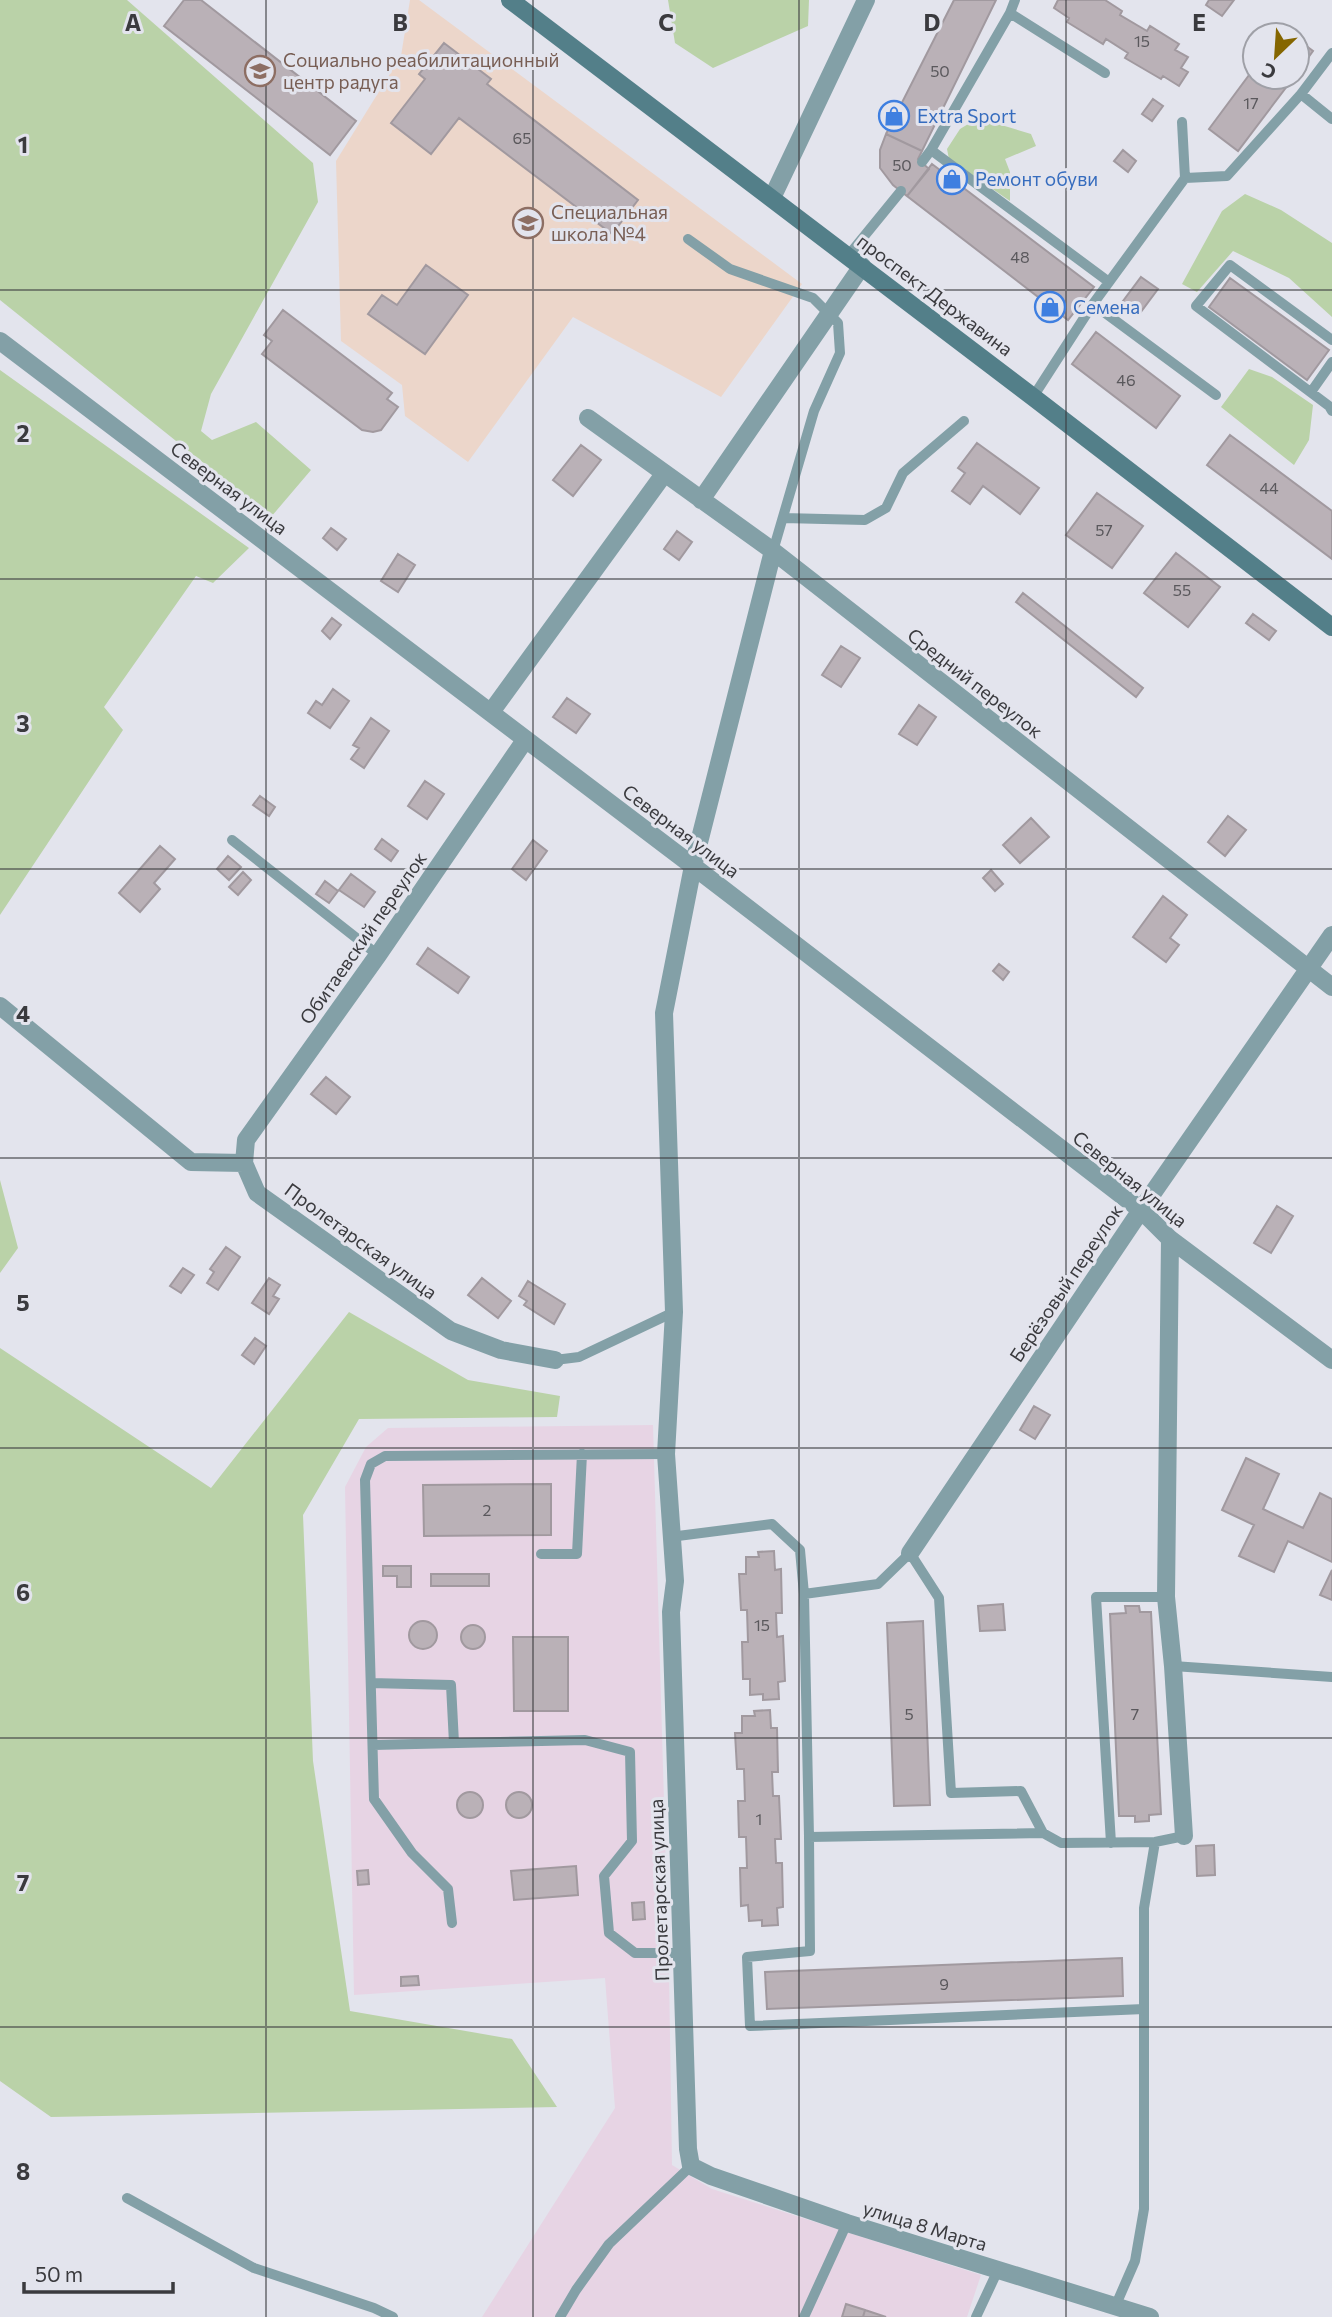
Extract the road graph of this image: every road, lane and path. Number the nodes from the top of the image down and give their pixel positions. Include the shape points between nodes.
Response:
1 (510, 0) edge
2 (866, 0) edge
3 (1015, 0) edge
4 (1010, 13) junction
5 (1332, 53) edge
6 (1105, 73) dead end
7 (1301, 94) junction
8 (1332, 119) edge
9 (1182, 122) dead end
10 (931, 150) junction
11 (922, 162) dead end
12 (1185, 178) junction
13 (901, 191) dead end
14 (772, 198) junction
15 (688, 239) dead end
16 (855, 261) junction
17 (1109, 282) junction
18 (1093, 303) junction
19 (830, 313) junction
20 (1332, 340) edge
21 (0, 341) edge
22 (1332, 362) edge
23 (1311, 392) junction
24 (1216, 395) dead end
25 (1033, 397) junction
26 (1332, 411) edge
27 (588, 418) dead end
28 (964, 421) dead end
29 (664, 474) junction
30 (701, 500) junction
31 (783, 518) junction
32 (773, 551) junction
33 (1332, 627) edge
34 (491, 712) junction
35 (525, 740) junction
36 (232, 840) dead end
37 (693, 866) junction
38 (1332, 936) edge
39 (378, 955) junction
40 (1307, 969) junction
41 (1332, 987) edge
42 (0, 1006) edge
43 (244, 1163) junction
44 (1141, 1210) junction
45 (1170, 1239) junction
46 (674, 1312) junction
47 (555, 1360) joint
48 (1332, 1360) edge
49 (582, 1454) junction
50 (666, 1454) junction
51 (670, 1537) junction
52 (910, 1553) junction
53 (541, 1554) dead end
54 (804, 1594) junction
55 (1166, 1597) junction
56 (1173, 1666) junction
57 (1332, 1677) edge
58 (371, 1683) junction
59 (454, 1743) junction
60 (373, 1745) junction
61 (1043, 1833) junction
62 (1184, 1836) joint
63 (809, 1837) junction
64 (1155, 1842) junction
65 (1111, 1843) junction
66 (452, 1923) dead end
67 (682, 1953) junction
68 (1144, 2009) junction
69 (691, 2166) junction
70 (127, 2199) dead end
71 (846, 2223) junction
72 (998, 2270) junction
73 (1115, 2307) junction
74 (393, 2317) edge
75 (560, 2317) edge
76 (804, 2317) edge
77 (976, 2317) edge
78 (1150, 2317) edge

1 - 14 main road, проспект Державина
2 - 14 street
3 - 4 lane
4 - 6 lane
4 - 10 lane
5 - 7 lane
7 - 8 lane
7 - 12 lane via 1227,176
9 - 12 lane
10 - 11 lane
10 - 17 lane
12 - 17 lane
13 - 16 lane
14 - 16 main road, проспект Державина
15 - 19 lane via 730,269 813,298
16 - 19 street
16 - 25 main road, проспект Державина
17 - 18 lane
18 - 24 lane
18 - 25 lane
19 - 30 street
19 - 31 lane via 838,323 840,354 814,411
20 - 23 lane via 1230,265 1196,306
21 - 34 street, Северная улица
22 - 23 lane
23 - 26 lane
25 - 33 main road, проспект Державина
27 - 29 street, Средний переулок
28 - 31 lane via 903,473 886,508 865,520
29 - 30 street, Средний переулок
29 - 34 street
30 - 32 street, Средний переулок
31 - 32 lane
32 - 37 street, Пролетарская улица
32 - 40 street, Средний переулок
34 - 35 street, Северная улица
35 - 37 street, Северная улица
35 - 39 street, Обитаевский переулок
36 - 39 lane
37 - 44 street, Северная улица
37 - 46 street, Пролетарская улица via 664,1013
38 - 40 street, Берёзовый переулок
39 - 43 street, Обитаевский переулок via 246,1140
40 - 41 street, Средний переулок
40 - 44 street, Берёзовый переулок
42 - 43 street via 191,1161
43 - 47 street, Пролетарская улица via 257,1193 451,1331 501,1350
44 - 45 street, Северная улица
44 - 52 street, Берёзовый переулок
45 - 48 street, Северная улица
45 - 55 street
46 - 47 lane via 579,1357
46 - 50 street, Пролетарская улица
49 - 50 lane
49 - 53 lane via 577,1554
49 - 58 lane via 385,1456 371,1464 365,1480
50 - 51 street, Пролетарская улица
51 - 54 lane via 772,1524 800,1550
51 - 67 street, Пролетарская улица via 675,1581 671,1612
52 - 54 lane via 878,1584
52 - 61 lane via 939,1598 951,1793 1021,1791
54 - 63 lane
55 - 56 street
55 - 65 lane via 1097,1597
56 - 57 lane
56 - 62 street
58 - 59 lane via 451,1685
58 - 60 lane
59 - 60 lane
59 - 67 lane via 585,1740 629,1752 632,1841 604,1876 609,1933 635,1953
60 - 66 lane via 374,1799 412,1853 448,1889
61 - 63 lane
61 - 65 lane via 1061,1843
62 - 64 lane
63 - 68 lane via 810,1951 747,1957 750,2026
64 - 65 lane
64 - 68 lane via 1144,1908
67 - 69 street, Пролетарская улица
68 - 73 lane via 1144,2209 1135,2261
69 - 71 street, улица 8 Марта
69 - 75 lane via 609,2245
70 - 74 lane via 254,2268
71 - 72 street, улица 8 Марта
71 - 76 lane
72 - 73 street, улица 8 Марта
72 - 77 lane
73 - 78 street, улица 8 Марта

